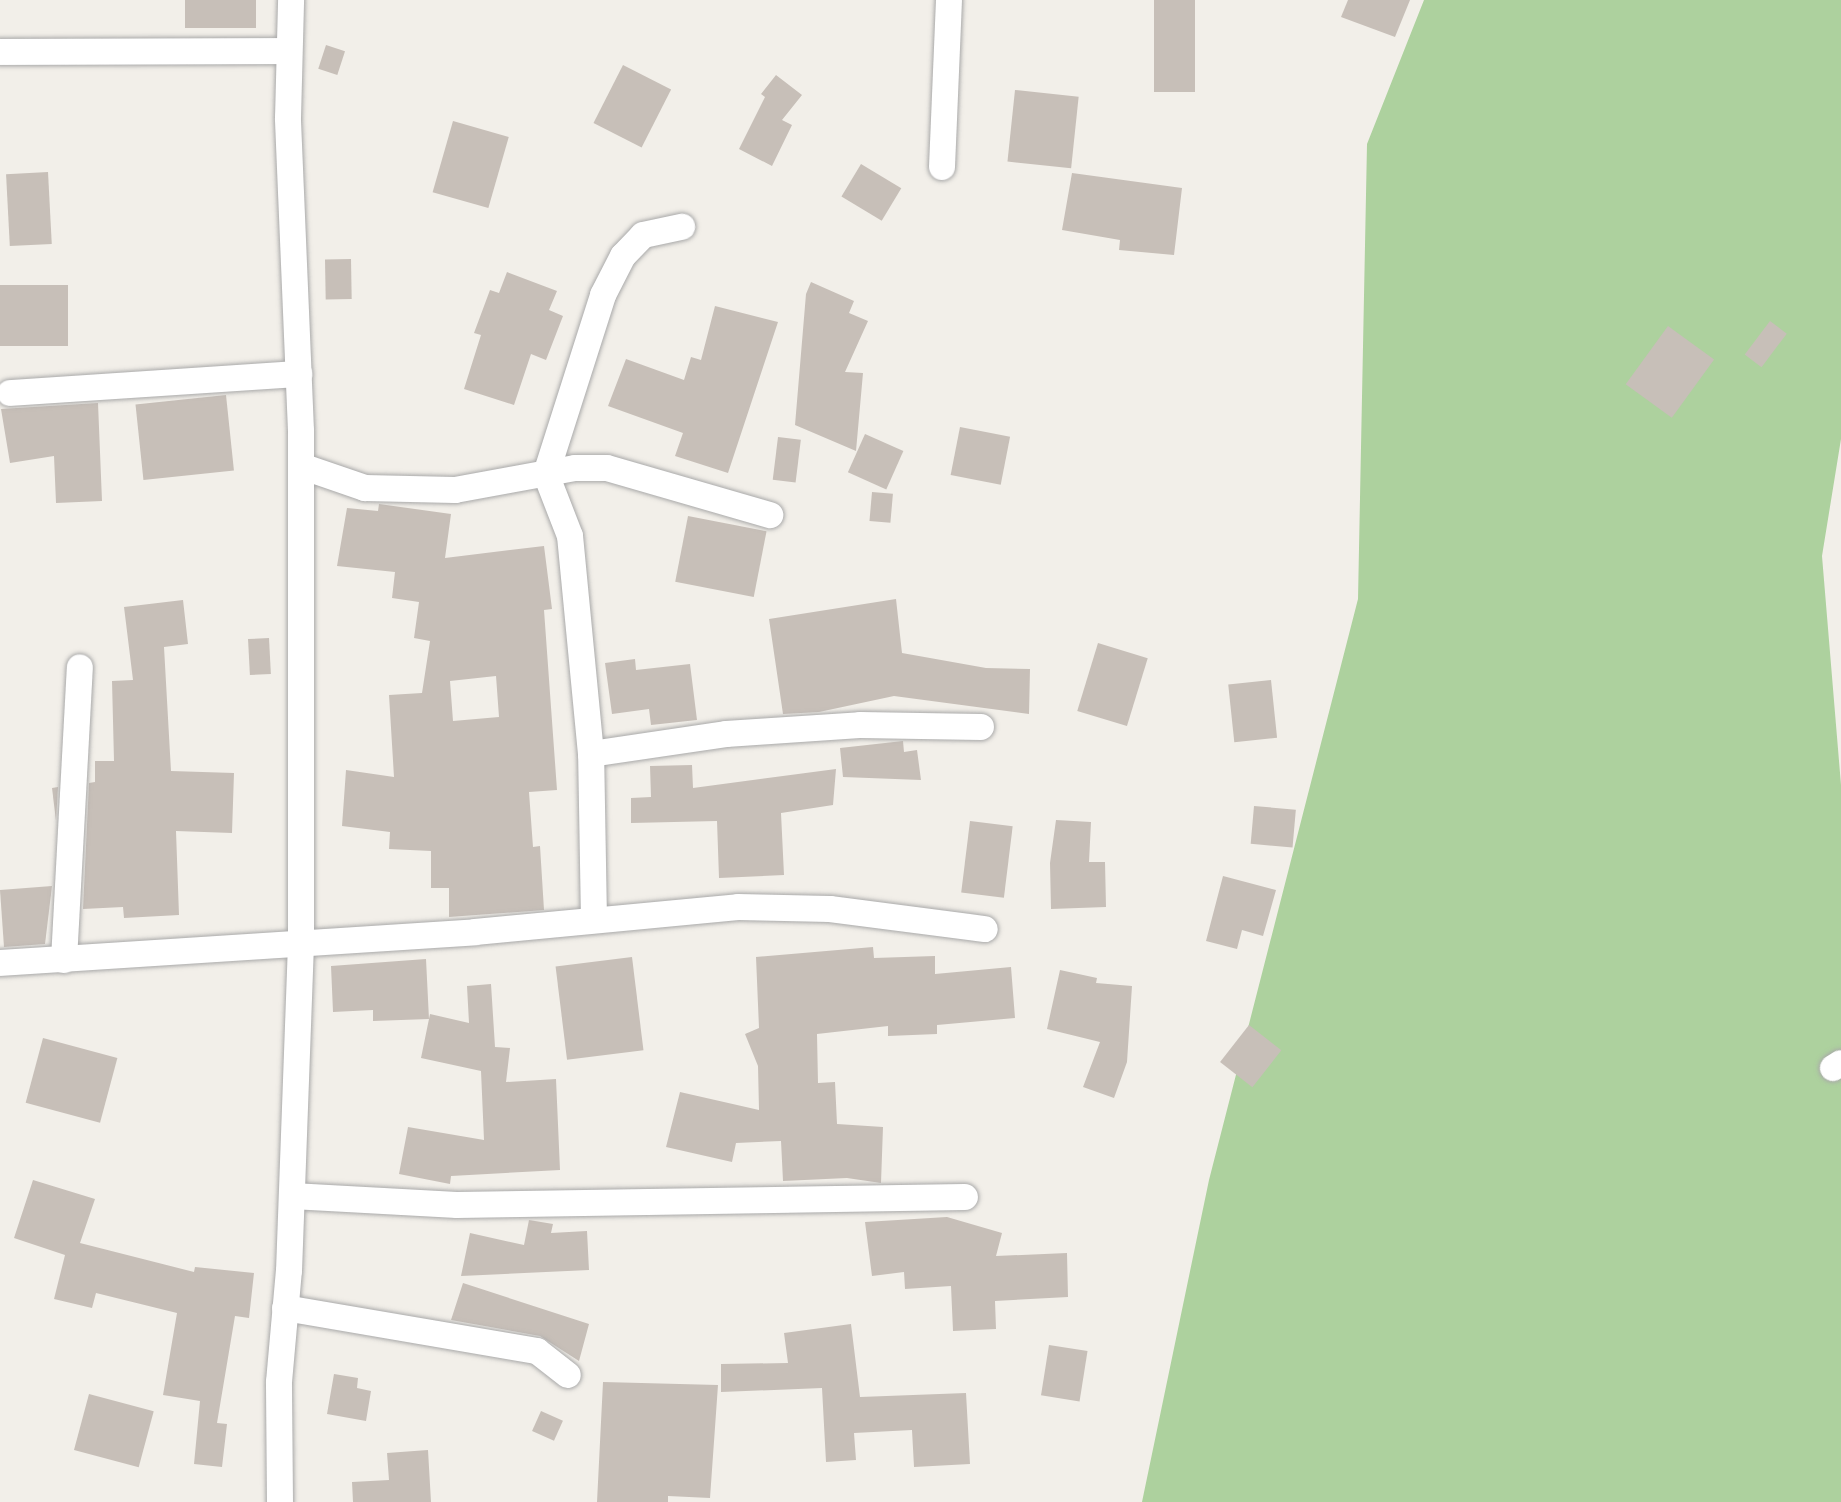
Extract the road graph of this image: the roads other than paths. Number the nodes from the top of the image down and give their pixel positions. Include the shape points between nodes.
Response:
1 (291, 0) edge
2 (949, 0) edge
3 (288, 51) junction
4 (0, 52) edge
5 (942, 167) dead end
6 (682, 227) dead end
7 (299, 374) junction
8 (10, 393) dead end
9 (301, 467) junction
10 (546, 474) junction
11 (770, 515) dead end
12 (80, 667) dead end
13 (981, 727) dead end
14 (592, 754) junction
15 (594, 920) junction
16 (985, 929) dead end
17 (301, 944) junction
18 (64, 960) junction
19 (0, 963) edge
20 (292, 1196) junction
21 (965, 1197) dead end
22 (285, 1308) junction
23 (568, 1375) dead end
24 (280, 1502) edge

1 - 3 street
2 - 5 street
3 - 4 street
3 - 7 street
6 - 10 street via 643,235 622,256 603,295
7 - 8 street
7 - 9 street
9 - 10 street via 365,488 455,489
9 - 17 street
10 - 11 street via 607,468
10 - 14 street via 570,536
12 - 18 street
13 - 14 street via 860,725 726,734
14 - 15 street
15 - 16 street via 751,907 831,909
15 - 17 street
17 - 18 street
17 - 20 street
18 - 19 street
20 - 21 street via 457,1205
20 - 22 street
22 - 23 street via 537,1351
22 - 24 street via 279,1382

